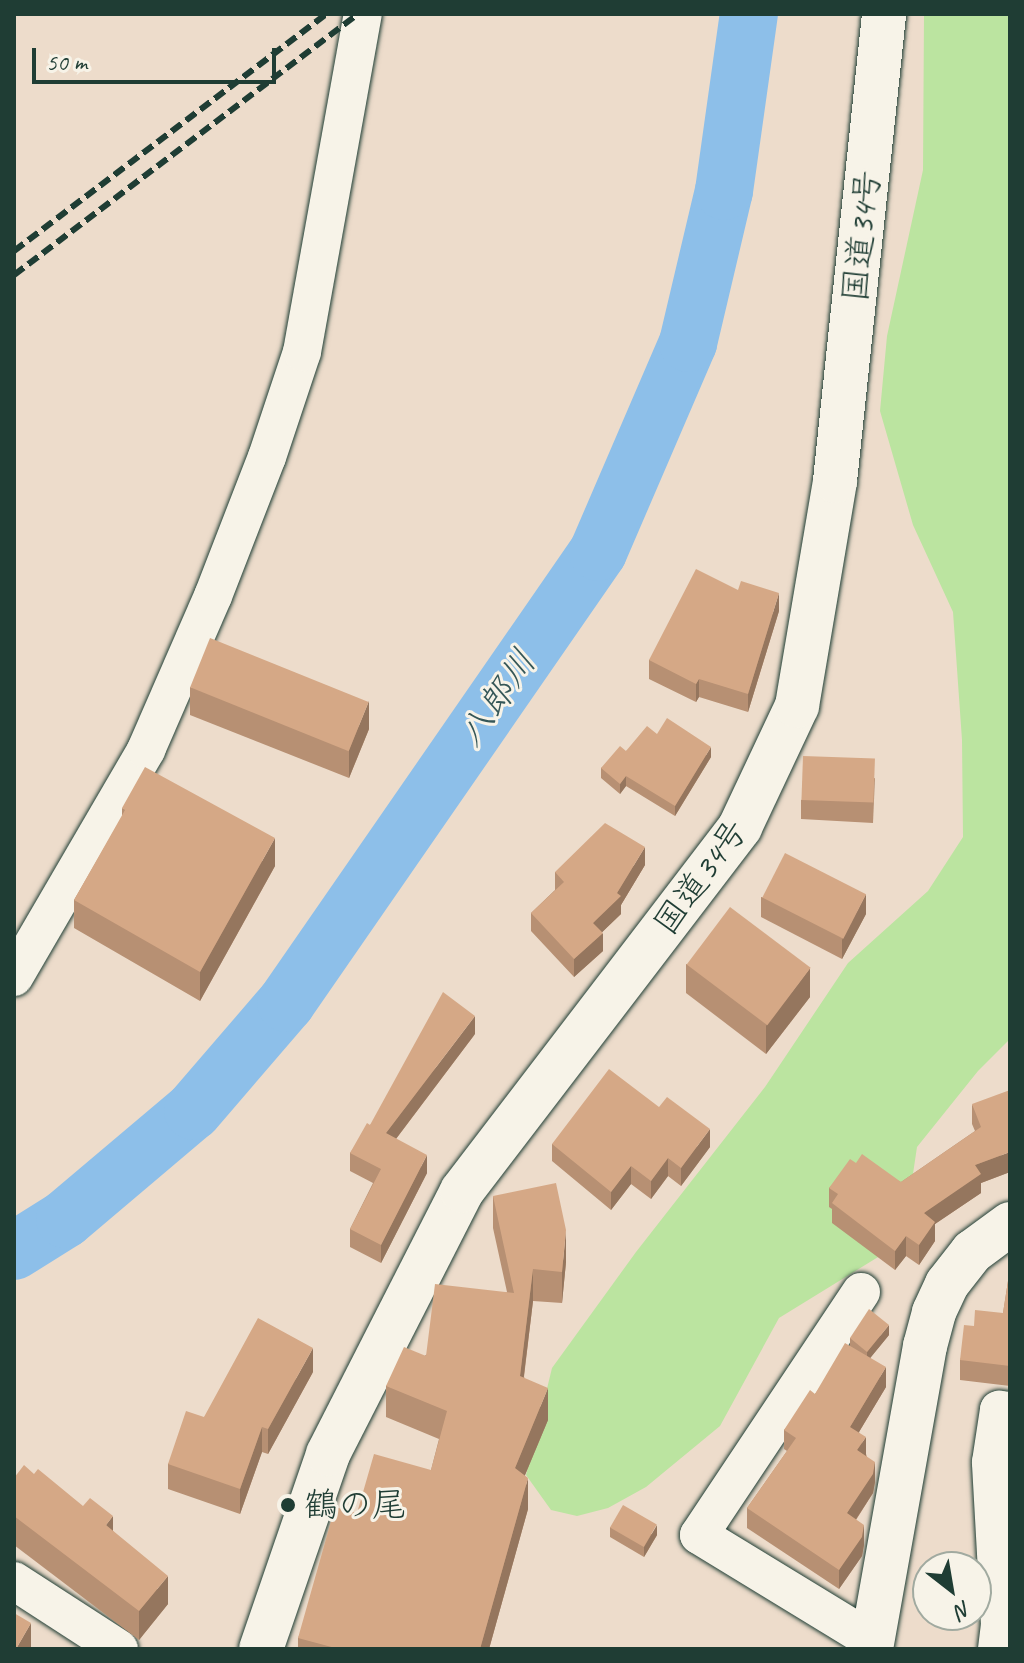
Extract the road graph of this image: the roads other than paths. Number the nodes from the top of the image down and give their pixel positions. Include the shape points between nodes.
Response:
1 (363, 14) edge
2 (884, 14) edge
3 (14, 977) edge
4 (1010, 1224) edge
5 (861, 1292) dead end
6 (1010, 1411) edge
7 (14, 1581) edge
8 (873, 1645) edge
9 (119, 1649) edge
10 (261, 1649) edge
11 (997, 1649) edge

1 - 3 street via 302,352 267,457 146,750
2 - 10 main road, 国道34号 via 835,481 797,706 740,827 462,1191 328,1454
4 - 8 main road via 972,1252 934,1312
5 - 8 street via 699,1535
6 - 11 street via 999,1410 991,1462
7 - 9 street

